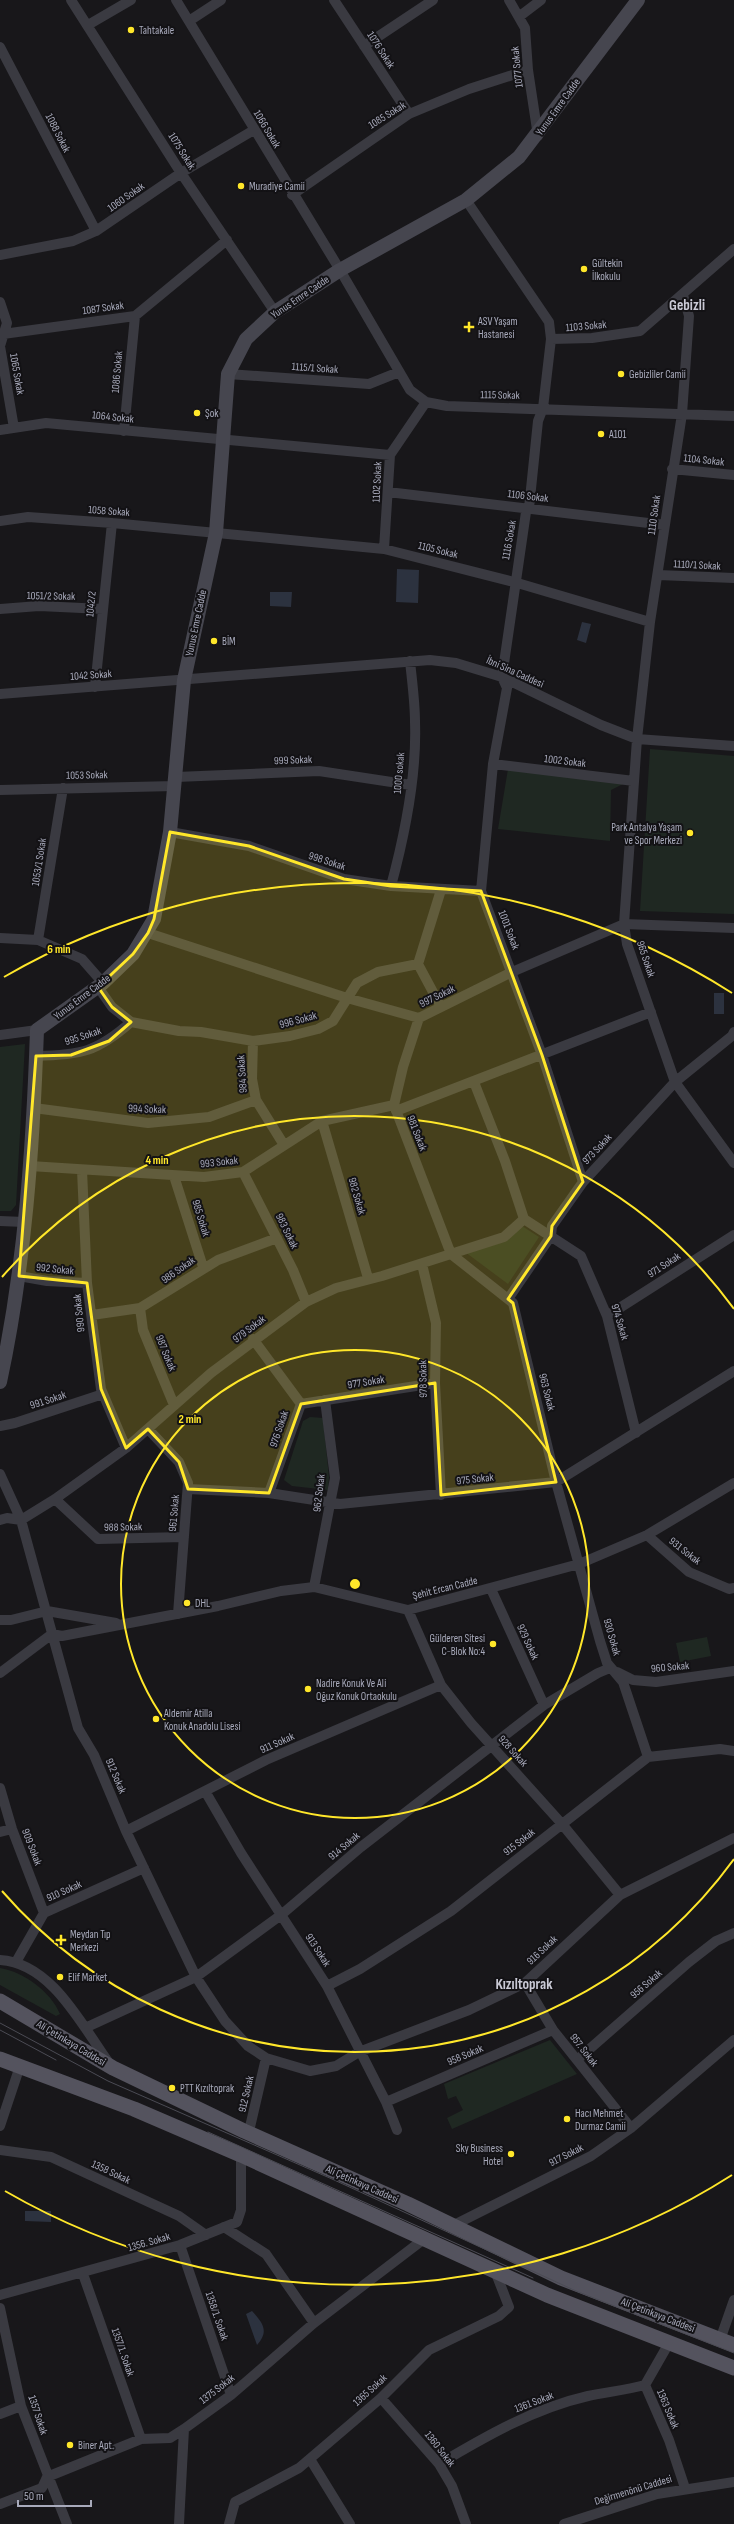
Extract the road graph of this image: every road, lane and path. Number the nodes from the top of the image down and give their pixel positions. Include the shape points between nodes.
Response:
1 (71, 0) edge
2 (131, 0) edge
3 (176, 0) edge
4 (221, 0) edge
5 (334, 0) edge
6 (433, 0) edge
7 (509, 0) edge
8 (541, 0) edge
9 (638, 0) edge
10 (520, 16) junction
11 (189, 21) junction
12 (88, 26) junction
13 (364, 46) junction
14 (0, 47) edge
15 (528, 70) junction
16 (408, 114) junction
17 (254, 130) junction
18 (538, 136) junction
19 (182, 173) junction
20 (292, 195) junction
21 (466, 200) junction
22 (96, 231) junction
23 (227, 240) junction
24 (734, 249) edge
25 (0, 255) edge
26 (340, 270) junction
27 (683, 294) junction
28 (0, 302) edge
29 (275, 312) junction
30 (134, 316) junction
31 (3, 334) junction
32 (551, 339) junction
33 (399, 372) junction
34 (228, 374) junction
35 (426, 402) junction
36 (543, 408) junction
37 (682, 414) junction
38 (734, 416) edge
39 (14, 428) junction
40 (0, 430) edge
41 (124, 431) junction
42 (223, 439) junction
43 (390, 455) junction
44 (672, 469) junction
45 (734, 475) edge
46 (388, 492) junction
47 (529, 508) junction
48 (0, 521) edge
49 (112, 523) junction
50 (664, 525) junction
51 (216, 533) junction
52 (384, 549) junction
53 (658, 575) junction
54 (734, 578) edge
55 (514, 582) junction
56 (0, 609) edge
57 (103, 609) junction
58 (650, 622) junction
59 (410, 661) junction
60 (502, 677) junction
61 (184, 680) junction
62 (95, 687) junction
63 (0, 694) edge
64 (637, 739) junction
65 (734, 746) edge
66 (493, 764) junction
67 (634, 781) junction
68 (175, 782) junction
69 (411, 785) junction
70 (63, 788) junction
71 (0, 790) edge
72 (170, 832) junction
73 (391, 886) junction
74 (441, 890) junction
75 (481, 891) junction
76 (624, 924) junction
77 (734, 928) edge
78 (148, 933) junction
79 (0, 938) edge
80 (38, 940) junction
81 (418, 964) junction
82 (512, 972) junction
83 (101, 985) junction
84 (347, 998) junction
85 (441, 1007) junction
86 (651, 1012) junction
87 (419, 1018) junction
88 (131, 1022) junction
89 (37, 1030) junction
90 (733, 1034) edge
91 (0, 1035) edge
92 (253, 1041) junction
93 (542, 1055) junction
94 (36, 1056) junction
95 (474, 1082) junction
96 (675, 1082) junction
97 (256, 1100) junction
98 (34, 1108) junction
99 (395, 1108) junction
100 (322, 1121) junction
101 (284, 1145) junction
102 (734, 1163) edge
103 (30, 1166) junction
104 (82, 1170) junction
105 (243, 1172) junction
106 (174, 1176) junction
107 (583, 1182) junction
108 (524, 1219) junction
109 (0, 1221) edge
110 (24, 1222) junction
111 (734, 1234) edge
112 (551, 1236) junction
113 (277, 1238) junction
114 (450, 1254) junction
115 (422, 1264) junction
116 (203, 1267) junction
117 (19, 1276) junction
118 (368, 1278) junction
119 (88, 1283) junction
120 (508, 1299) junction
121 (306, 1302) junction
122 (140, 1308) junction
123 (92, 1315) junction
124 (607, 1316) junction
125 (254, 1339) junction
126 (734, 1371) edge
127 (0, 1382) edge
128 (435, 1383) junction
129 (103, 1394) junction
130 (325, 1400) junction
131 (301, 1404) junction
132 (174, 1405) junction
133 (0, 1426) edge
134 (148, 1429) junction
135 (636, 1433) junction
136 (126, 1448) junction
137 (0, 1474) edge
138 (556, 1482) junction
139 (734, 1483) edge
140 (188, 1489) junction
141 (269, 1493) junction
142 (441, 1495) junction
143 (55, 1499) junction
144 (331, 1503) junction
145 (0, 1520) edge
146 (21, 1520) junction
147 (647, 1535) junction
148 (184, 1537) junction
149 (579, 1564) junction
150 (314, 1587) junction
151 (734, 1588) edge
152 (491, 1589) junction
153 (408, 1610) junction
154 (47, 1611) junction
155 (178, 1614) junction
156 (0, 1620) edge
157 (122, 1624) junction
158 (52, 1634) junction
159 (610, 1668) junction
160 (734, 1671) edge
161 (0, 1673) edge
162 (441, 1685) junction
163 (544, 1705) junction
164 (492, 1745) junction
165 (734, 1751) edge
166 (648, 1757) junction
167 (0, 1788) edge
168 (205, 1791) junction
169 (562, 1824) junction
170 (12, 1830) junction
171 (126, 1831) junction
172 (0, 1832) edge
173 (734, 1838) edge
174 (144, 1868) junction
175 (620, 1895) junction
176 (44, 1913) junction
177 (281, 1915) junction
178 (734, 1933) edge
179 (0, 1960) edge
180 (16, 1962) junction
181 (196, 1977) junction
182 (525, 1983) junction
183 (327, 1986) junction
184 (0, 2001) edge
185 (85, 2028) junction
186 (553, 2030) junction
187 (734, 2040) edge
188 (359, 2052) junction
189 (266, 2058) junction
190 (2, 2060) edge
191 (577, 2060) junction
192 (285, 2065) joint
193 (20, 2066) junction
194 (113, 2068) junction
195 (386, 2102) junction
196 (0, 2126) edge
197 (630, 2128) junction
198 (396, 2130) dead end
199 (244, 2131) junction
200 (0, 2150) edge
201 (241, 2155) junction
202 (452, 2226) junction
203 (224, 2227) junction
204 (206, 2235) junction
205 (424, 2239) junction
206 (180, 2245) junction
207 (495, 2270) junction
208 (83, 2274) junction
209 (0, 2295) edge
210 (734, 2300) edge
211 (0, 2308) edge
212 (314, 2323) junction
213 (727, 2342) edge
214 (669, 2343) junction
215 (734, 2368) edge
216 (645, 2385) junction
217 (231, 2395) junction
218 (381, 2398) junction
219 (21, 2406) junction
220 (0, 2414) edge
221 (184, 2429) junction
222 (141, 2439) junction
223 (310, 2459) junction
224 (439, 2464) junction
225 (47, 2477) junction
226 (734, 2482) edge
227 (685, 2488) junction
228 (0, 2504) edge
229 (67, 2524) edge
230 (179, 2524) edge
231 (230, 2524) edge
232 (350, 2524) edge
233 (466, 2524) edge
234 (564, 2524) edge

1 - 12 street, 1075 Sokak
2 - 12 street
3 - 11 street, 1066 Sokak
4 - 11 street
5 - 13 street, 1076 Sokak
6 - 13 street
7 - 10 street, 1077 Sokak
8 - 10 street
9 - 18 street, Yunus Emre Cadde
10 - 15 street, 1077 Sokak via 525,28
11 - 17 street, 1066 Sokak
12 - 19 street, 1075 Sokak
13 - 16 street, 1076 Sokak
14 - 22 street, 1088 Sokak
15 - 16 street, 1085 Sokak via 469,89
15 - 18 street, 1077 Sokak
16 - 20 street, 1085 Sokak
17 - 19 street, 1060 Sokak
17 - 20 street, 1066 Sokak
18 - 21 street, Yunus Emre Cadde via 520,157
19 - 22 street, 1060 Sokak
19 - 23 street, 1075 Sokak
20 - 26 street, 1066 Sokak
21 - 26 street, Yunus Emre Cadde
21 - 32 street, 1103 Sokak via 549,322
22 - 25 street, 1060 Sokak via 73,241
23 - 29 street, 1075 Sokak
23 - 30 street, 1087 Sokak
24 - 27 street, 1103 Sokak
26 - 29 street, Yunus Emre Cadde
26 - 33 street, 1115 Sokak
27 - 32 street, 1103 Sokak via 640,331 592,338
27 - 37 street, 1110 Sokak via 689,316
28 - 31 street, 1065 Sokak via 7,323
29 - 34 street, Yunus Emre Cadde via 246,339
30 - 31 street, 1087 Sokak
30 - 41 street, 1086 Sokak
31 - 39 street, 1065 Sokak via 0,346
32 - 36 street, 1116 Sokak
33 - 34 street, 1115/1 Sokak via 369,384
33 - 35 street, 1115 Sokak via 410,390
34 - 42 street, Yunus Emre Cadde
35 - 36 street, 1115 Sokak via 447,406
35 - 43 street, 1102 Sokak
36 - 37 street, 1115 Sokak
36 - 47 street, 1116 Sokak via 538,421
37 - 38 street, 1115 Sokak
37 - 44 street, 1110 Sokak
39 - 40 street, 1064 Sokak
39 - 41 street, 1064 Sokak via 46,423
41 - 42 street, 1064 Sokak
42 - 43 street
42 - 51 street, Yunus Emre Cadde
43 - 46 street, 1102 Sokak
44 - 45 street, 1104 Sokak
44 - 50 street, 1110 Sokak
46 - 47 street, 1106 Sokak
46 - 52 street, 1102 Sokak
47 - 50 street, 1106 Sokak
47 - 55 street, 1116 Sokak via 526,512
48 - 49 street, 1058 Sokak via 28,517
49 - 51 street, 1058 Sokak
49 - 57 street, 1042/2
50 - 53 street, 1110 Sokak
51 - 52 street, 1105 Sokak
51 - 61 street, Yunus Emre Cadde
52 - 55 street, 1105 Sokak
53 - 54 street, 1110/1 Sokak
53 - 58 street, 1110 Sokak
55 - 58 street, 1105 Sokak
55 - 60 street, 1116 Sokak
56 - 57 street, 1051/2 Sokak via 39,606
57 - 62 street, 1042/2
58 - 64 street, 1110 Sokak
59 - 60 street, İbni Sina Caddesi via 456,663
59 - 61 street, İbni Sina Caddesi
59 - 69 street, 1000 sokak via 415,723
60 - 64 street, İbni Sina Caddesi via 601,725
60 - 66 street, 1001 Sokak via 507,688
61 - 62 street, 1042 Sokak
61 - 68 street, Yunus Emre Cadde
62 - 63 street, 1042 Sokak
64 - 65 street, İbni Sina Caddesi
64 - 67 street, 965 Sokak
66 - 67 street, 1002 Sokak
66 - 75 street, 1001 Sokak
67 - 76 street, 965 Sokak
68 - 69 street, 999 Sokak via 319,771
68 - 70 street, 1053 Sokak
68 - 72 street, Yunus Emre Cadde
69 - 73 street, 1000 sokak via 403,839
70 - 71 street, 1053 Sokak
70 - 80 street, 1053/1 Sokak
72 - 73 street, 998 Sokak via 249,846 344,879
72 - 78 street, Yunus Emre Cadde via 154,918
73 - 74 street, 998 Sokak
74 - 75 street, 998 Sokak
74 - 81 street
75 - 82 street, 1001 Sokak
76 - 77 street, 997 Sokak
76 - 82 street, 997 Sokak
76 - 86 street, 965 Sokak via 627,944
78 - 83 street, Yunus Emre Cadde via 133,954
78 - 84 street, 997 Sokak
79 - 80 street
80 - 83 street, 996 Sokak via 82,959
81 - 84 street, 996 Sokak via 378,972 357,983
81 - 85 street
82 - 85 street, 997 Sokak
82 - 93 street, 1001 Sokak
83 - 88 street, 996 Sokak via 112,1007
83 - 89 street, Yunus Emre Cadde
84 - 87 street, 997 Sokak
84 - 92 street, 996 Sokak via 333,1021 318,1029
85 - 87 street, 997 Sokak
86 - 93 street, 993 Sokak
86 - 96 street, 965 Sokak
87 - 99 street, 981 Sokak via 403,1067
88 - 92 street, 996 Sokak
88 - 94 street, 995 Sokak via 109,1041 71,1055
89 - 91 street
89 - 94 street
90 - 96 street, 973 Sokak
92 - 97 street, 984 Sokak via 252,1079
93 - 95 street, 993 Sokak
93 - 107 street, 1001 Sokak
94 - 98 street
95 - 99 street, 993 Sokak
95 - 108 street via 505,1161
96 - 102 street, 965 Sokak
96 - 107 street, 973 Sokak
97 - 98 street, 994 Sokak via 209,1117 148,1123
97 - 101 street, 984 Sokak
98 - 103 street
99 - 100 street, 993 Sokak
99 - 114 street, 981 Sokak
100 - 101 street, 993 Sokak
100 - 118 street, 982 Sokak
101 - 105 street, 993 Sokak via 259,1164
103 - 104 street, 993 Sokak
103 - 110 street
104 - 106 street, 993 Sokak
104 - 119 street, 990 Sokak
105 - 106 street, 993 Sokak via 204,1178
105 - 113 street, 983 Sokak
106 - 116 street, 985 Sokak
107 - 112 street, 973 Sokak via 552,1226
108 - 112 street, 974 Sokak
108 - 114 street, 979 Sokak via 504,1237
109 - 110 street
110 - 117 street
111 - 124 street, 971 Sokak
112 - 120 street, 973 Sokak
112 - 124 street, 974 Sokak via 581,1256
113 - 116 street, 986 Sokak
113 - 121 street, 983 Sokak
114 - 115 street, 979 Sokak
114 - 120 street, 963 Sokak
115 - 118 street, 979 Sokak
115 - 128 street, 978 Sokak via 436,1323
116 - 122 street, 986 Sokak via 169,1292
117 - 119 street, 992 Sokak via 47,1281
117 - 127 street
118 - 121 street, 979 Sokak via 336,1288
119 - 123 street, 990 Sokak
120 - 138 street, 963 Sokak via 513,1303
121 - 125 street, 979 Sokak
122 - 123 street, 986 Sokak
122 - 132 street, 987 Sokak via 143,1330
123 - 129 street, 990 Sokak
124 - 135 street, 974 Sokak
125 - 131 street, 976 Sokak
125 - 132 street, 979 Sokak
126 - 135 street, 975 Sokak
128 - 130 street, 977 Sokak
128 - 142 street, 978 Sokak
129 - 133 street, 991 Sokak
129 - 136 street, 990 Sokak
130 - 131 street, 977 Sokak
130 - 144 street, 962 Sokak via 335,1478
131 - 141 street, 976 Sokak
132 - 134 street, 979 Sokak
134 - 136 street, 979 Sokak
134 - 140 street, 961 Sokak via 179,1462
135 - 138 street, 975 Sokak
136 - 143 street, 979 Sokak
137 - 146 street, 912 Sokak
138 - 142 street, 975 Sokak
138 - 149 street, 963 Sokak
139 - 147 street, Şehit Ercan Cadde
140 - 141 street, 975 Sokak
140 - 148 street, 961 Sokak
141 - 144 street, 975 Sokak
142 - 144 street, 975 Sokak
143 - 146 street, 979 Sokak
143 - 148 street, 988 Sokak via 98,1539
144 - 150 street, 962 Sokak
145 - 146 street
146 - 154 street, 912 Sokak
147 - 149 street, Şehit Ercan Cadde
147 - 151 street, 931 Sokak via 689,1572
148 - 155 street, 961 Sokak
149 - 152 street, Şehit Ercan Cadde
149 - 159 street, 930 Sokak
150 - 153 street, Şehit Ercan Cadde
150 - 155 street, Şehit Ercan Cadde via 281,1591
152 - 153 street, Şehit Ercan Cadde
152 - 163 street, 929 Sokak
153 - 162 street, 928 Sokak
154 - 156 street, Şehit Ercan Cadde via 11,1620
154 - 157 street, Şehit Ercan Cadde
154 - 158 street, 912 Sokak
155 - 157 street, Şehit Ercan Cadde
157 - 158 street, Şehit Ercan Cadde via 62,1636
158 - 161 street
158 - 171 street, 912 Sokak via 78,1728 94,1755
159 - 160 street, 960 Sokak via 633,1680 656,1682
159 - 163 street, 914 Sokak
159 - 166 street, 930 Sokak via 623,1682
162 - 164 street, 928 Sokak
162 - 168 street, 911 Sokak via 266,1760
163 - 164 street, 914 Sokak
164 - 169 street, 928 Sokak
164 - 177 street, 914 Sokak via 361,1847
165 - 166 street via 720,1748
166 - 169 street, 915 Sokak
167 - 170 street, 909 Sokak
168 - 171 street, 911 Sokak
168 - 177 street, 913 Sokak
169 - 175 street, 928 Sokak
169 - 183 street, 915 Sokak via 451,1911 360,1969
170 - 172 street
170 - 176 street, 909 Sokak
171 - 174 street, 912 Sokak
173 - 175 street, 916 Sokak
174 - 176 street, 910 Sokak
174 - 181 street, 912 Sokak
175 - 182 street, 916 Sokak
176 - 180 street, 910 Sokak
177 - 181 street, 914 Sokak
177 - 183 street, 913 Sokak
178 - 191 street, 956 Sokak via 716,1941 689,1962
179 - 180 street
180 - 185 street via 50,1985
181 - 185 street, 914 Sokak
181 - 189 street, 912 Sokak via 225,2021 248,2046
182 - 186 street, 957. Sokak
182 - 188 street, 916 Sokak via 469,2010
183 - 188 street, 913 Sokak
184 - 194 main road, Ali Çetinkaya Caddesi
185 - 194 street
186 - 191 street, 957. Sokak
186 - 195 street, 958 Sokak
187 - 197 street, 917 Sokak
188 - 192 street, 916 Sokak via 336,2066 310,2071
188 - 195 street, 913 Sokak
189 - 192 street, 912 Sokak
189 - 199 street, 912 Sokak via 250,2127
190 - 193 main road
191 - 197 street, 957. Sokak
193 - 196 street
193 - 201 main road via 134,2109
194 - 199 main road, Ali Çetinkaya Caddesi
195 - 198 street, 913 Sokak
197 - 202 street, 917 Sokak via 591,2156
199 - 202 main road, Ali Çetinkaya Caddesi
200 - 204 street, 1358 Sokak via 52,2157 179,2216
201 - 203 street, 1356. Sokak via 241,2210 237,2222
201 - 205 main road
202 - 213 main road, Ali Çetinkaya Caddesi via 561,2278
203 - 204 street, 1356. Sokak
203 - 212 street via 266,2254
204 - 206 street, 1356. Sokak
205 - 207 main road
205 - 212 street, 1375 Sokak
206 - 208 street, 1356. Sokak
206 - 217 street, 1358/1. Sokak
207 - 214 main road via 547,2295
207 - 218 street, 1365 Sokak via 508,2307 499,2316 429,2350
208 - 209 street, 1356. Sokak
208 - 222 street, 1357/1. Sokak
210 - 213 street
211 - 219 street, 1357 Sokak
212 - 217 street, 1375 Sokak
214 - 215 main road
214 - 216 street, 1363 Sokak
216 - 224 street, 1361 Sokak via 588,2396 549,2408 490,2433
216 - 227 street, 1363 Sokak via 669,2440
217 - 221 street, 1375 Sokak
218 - 223 street, 1365 Sokak
218 - 224 street, 1360 Sokak
219 - 220 street
219 - 225 street, 1357 Sokak
221 - 222 street, 1375 Sokak via 170,2438
221 - 230 street
222 - 225 street, 1375 Sokak
223 - 231 street, 1365 Sokak via 299,2468 235,2502
223 - 232 street
224 - 233 street, 1360 Sokak via 452,2486
225 - 228 street, 1375 Sokak via 42,2488
225 - 229 street, 1357 Sokak
226 - 227 street, Değirmenönü Caddesi
227 - 234 street, Değirmenönü Caddesi via 657,2494

